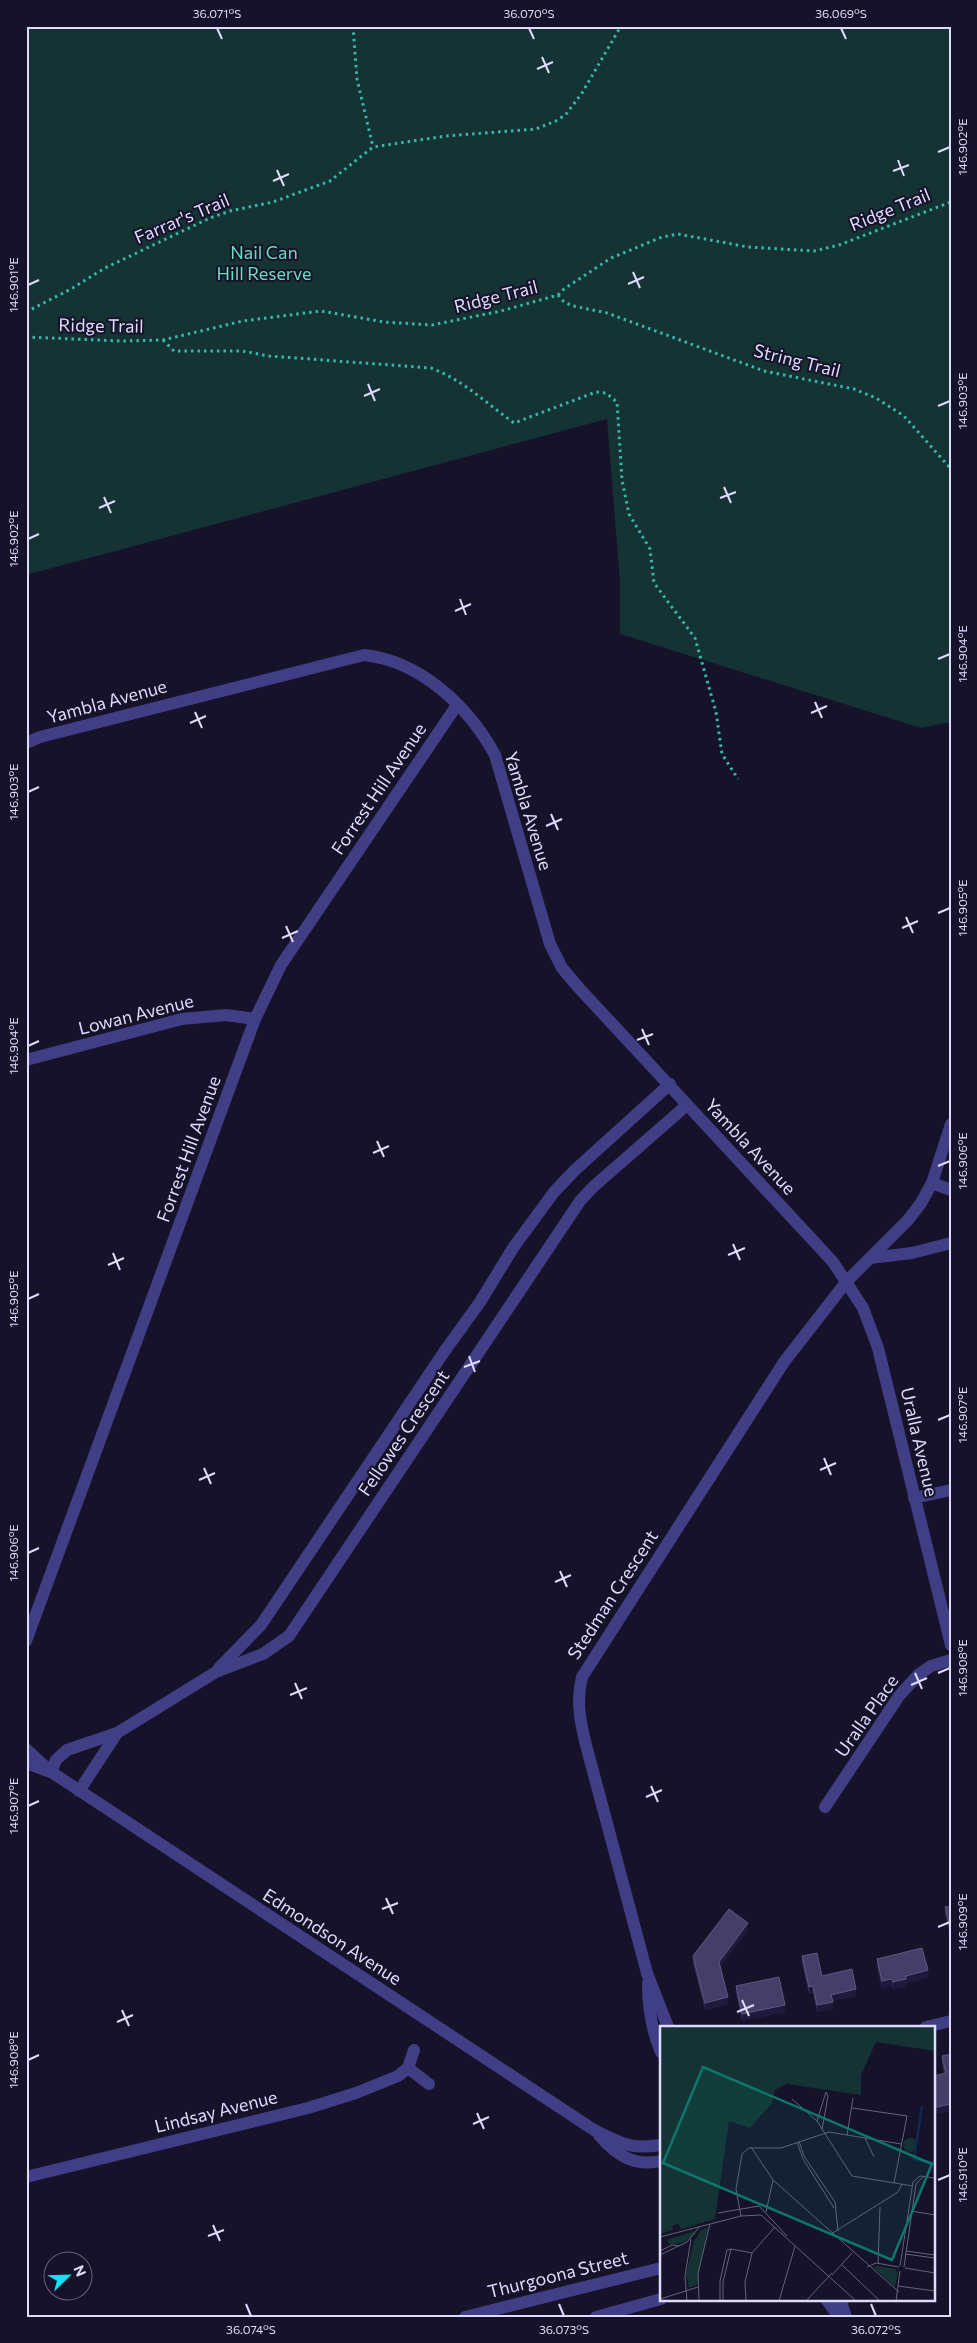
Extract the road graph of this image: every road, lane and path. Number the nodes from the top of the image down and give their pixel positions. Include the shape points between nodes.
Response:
1 (353, 26) edge
2 (621, 26) edge
3 (373, 147) junction
4 (951, 202) edge
5 (558, 295) junction
6 (26, 312) edge
7 (26, 337) edge
8 (163, 340) junction
9 (951, 469) edge
10 (457, 705) junction
11 (26, 743) edge
12 (738, 779) dead end
13 (256, 1019) junction
14 (26, 1060) edge
15 (670, 1084) junction
16 (687, 1105) junction
17 (951, 1124) edge
18 (932, 1182) junction
19 (951, 1190) edge
20 (951, 1243) edge
21 (870, 1258) junction
22 (847, 1281) junction
23 (951, 1490) edge
24 (914, 1498) junction
25 (26, 1641) edge
26 (951, 1645) edge
27 (951, 1660) edge
28 (216, 1672) junction
29 (117, 1733) junction
30 (26, 1749) edge
31 (26, 1763) edge
32 (51, 1772) junction
33 (79, 1791) junction
34 (825, 1807) dead end
35 (648, 1973) junction
36 (951, 2021) edge
37 (668, 2026) edge
38 (930, 2026) edge
39 (660, 2049) edge
40 (414, 2050) dead end
41 (408, 2068) junction
42 (429, 2084) dead end
43 (594, 2130) junction
44 (660, 2145) edge
45 (660, 2160) edge
46 (26, 2177) edge
47 (660, 2268) edge
48 (660, 2299) edge
49 (828, 2300) edge
50 (842, 2308) edge
51 (488, 2314) edge
52 (464, 2317) edge
53 (596, 2317) edge

1 - 3 path via 357,79
2 - 3 path via 582,93 558,120 536,130 446,136
3 - 6 path, Farrar's Trail via 330,180 273,202 210,218 105,268
4 - 5 path, Ridge Trail via 839,246 814,252 748,247 678,234 662,237 611,258
5 - 8 path, Ridge Trail via 485,315 432,325 384,322 313,311 243,321
5 - 9 path, String Trail via 573,306 607,313 764,371 854,389 876,398 904,416
7 - 8 path, Ridge Trail
8 - 12 path via 174,351 242,351 269,356 431,368 469,387 514,422 596,392 606,393 618,402 622,480 629,514 650,549 654,583 695,638 716,712 722,754
10 - 11 street, Yambla Avenue via 426,677 382,657 364,655
10 - 13 street, Forrest Hill Avenue via 281,965
10 - 15 street, Yambla Avenue via 483,733 494,755 555,956 578,988
13 - 14 street, Lowan Avenue via 226,1015 182,1018
13 - 25 street, Forrest Hill Avenue
15 - 16 street, Yambla Avenue
15 - 28 street, Fellowes Crescent via 575,1170 546,1203 251,1638
16 - 22 street, Yambla Avenue
16 - 28 street, Fellowes Crescent via 580,1201 289,1636 263,1654
17 - 18 street, Stedman Crescent
18 - 19 street
18 - 21 street, Stedman Crescent via 908,1220
20 - 21 street via 912,1253
21 - 22 street, Stedman Crescent
22 - 24 street, Uralla Avenue via 863,1308 876,1341
22 - 35 street, Stedman Crescent via 784,1362 582,1677 577,1694 579,1718
23 - 24 street
24 - 26 street, Uralla Avenue
27 - 34 street, Uralla Place via 931,1666 899,1696
28 - 29 street, Fellowes Crescent
29 - 32 street, Fellowes Crescent via 67,1750 56,1760
29 - 33 street, Fellowes Crescent
30 - 32 street, Edmondson Avenue
31 - 32 street, Edmondson Avenue
32 - 33 street, Edmondson Avenue
33 - 43 street, Edmondson Avenue
35 - 37 street, Stedman Crescent
35 - 39 street, Stedman Crescent via 648,2011
36 - 38 street
40 - 41 street
41 - 42 street
41 - 46 street, Lindsay Avenue via 385,2083 308,2108
43 - 44 street, Edmondson Avenue via 628,2146
43 - 45 street, Edmondson Avenue via 612,2150 631,2161
47 - 51 street, Thurgoona Street
48 - 53 street
49 - 50 street
51 - 52 street, Thurgoona Street

